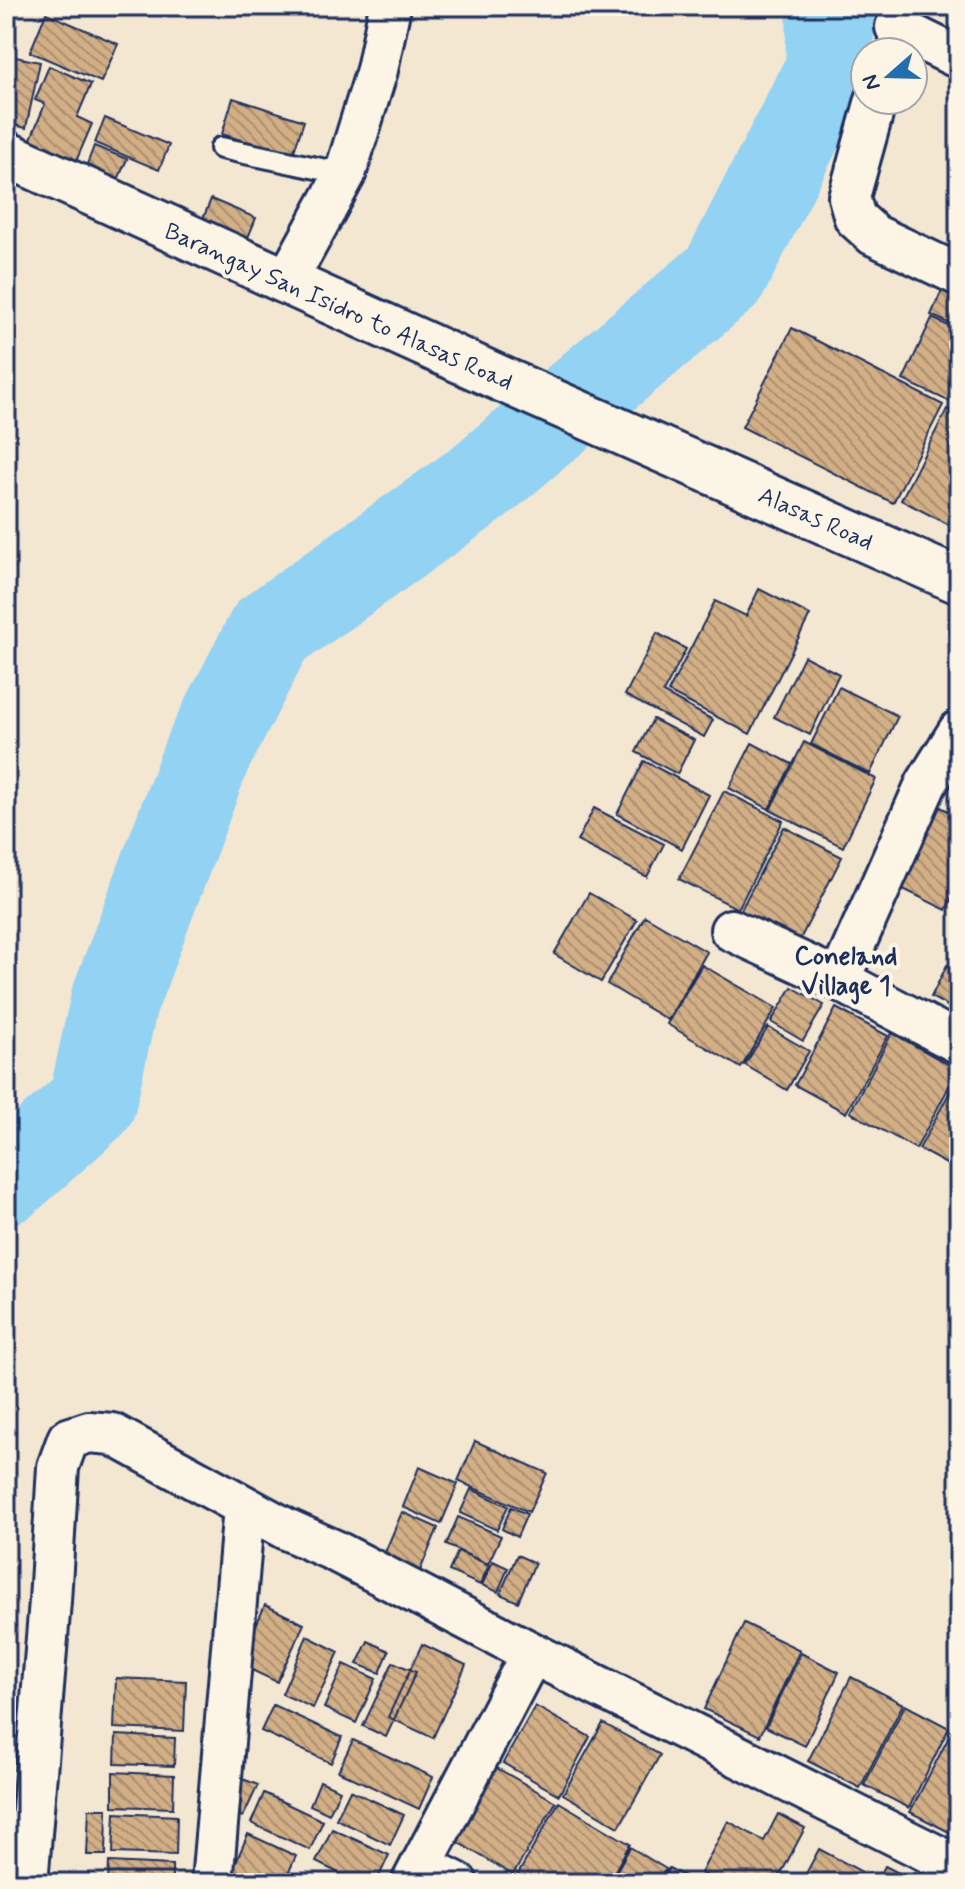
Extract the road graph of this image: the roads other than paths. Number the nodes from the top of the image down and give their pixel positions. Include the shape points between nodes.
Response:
1 (390, 6) edge
2 (894, 28) edge
3 (959, 58) edge
4 (872, 116) edge
5 (221, 148) dead end
6 (6, 154) edge
7 (345, 174) junction
8 (959, 275) edge
9 (286, 282) junction
10 (674, 454) joint
11 (959, 581) edge
12 (959, 731) edge
13 (731, 930) dead end
14 (839, 980) junction
15 (959, 1043) edge
16 (244, 1507) junction
17 (532, 1653) junction
18 (959, 1867) edge
19 (417, 1874) edge
20 (27, 1883) edge
21 (212, 1883) edge
22 (457, 1883) edge

1 - 7 street via 377,70
2 - 3 street
4 - 8 street via 849,197 855,218 874,235
5 - 7 lane
6 - 9 street, Barangay San Isidro to Alasas Road
7 - 9 street
9 - 10 street, Barangay San Isidro to Alasas Road
10 - 11 street, Alasas Road
12 - 14 street via 926,784
13 - 14 street
14 - 15 street
16 - 17 street
16 - 20 street via 112,1434 89,1432 68,1439 58,1467
16 - 21 street
17 - 18 street
17 - 19 street
19 - 22 street

